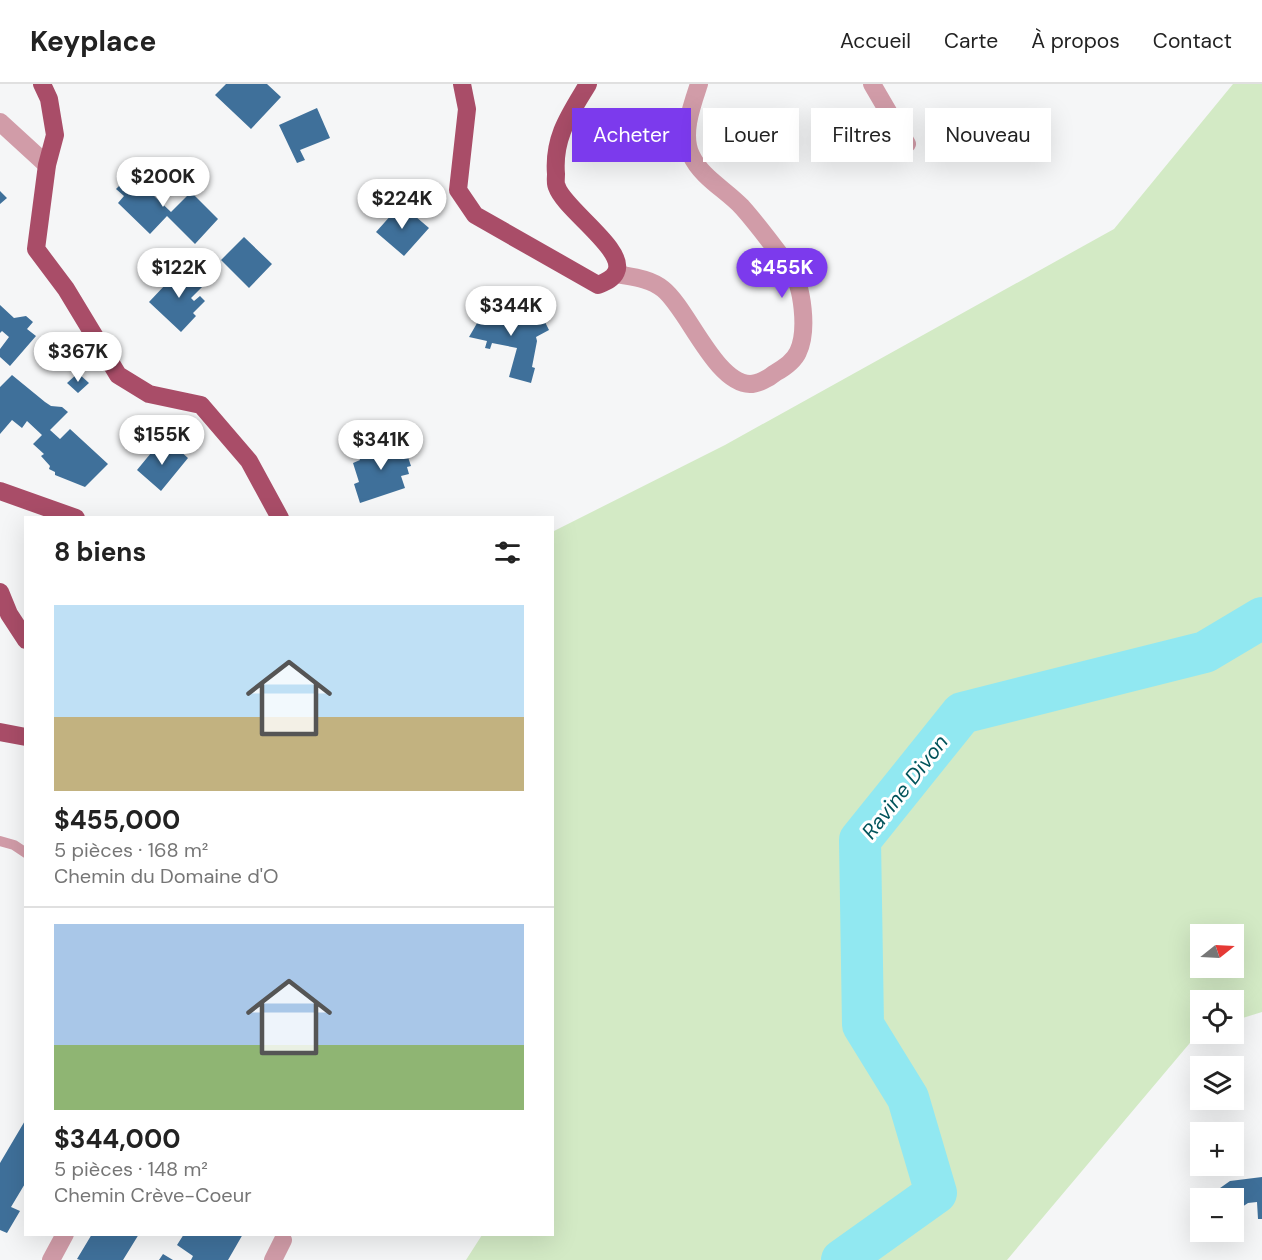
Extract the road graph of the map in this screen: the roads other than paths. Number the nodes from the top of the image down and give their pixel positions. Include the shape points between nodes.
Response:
1 (42, 84) edge
2 (462, 84) edge
3 (588, 84) edge
4 (699, 84) edge
5 (872, 84) edge
6 (886, 108) edge
7 (0, 122) edge
8 (47, 165) junction
9 (616, 274) junction
10 (0, 490) edge
11 (71, 516) edge
12 (279, 516) edge
13 (0, 592) edge
14 (24, 637) edge
15 (0, 732) edge
16 (24, 737) edge
17 (0, 841) edge
18 (24, 852) edge
19 (64, 1236) edge
20 (283, 1240) dead end
21 (51, 1260) edge
22 (273, 1260) edge

1 - 8 main road via 49,99 55,135
2 - 9 main road via 467,109 458,190 475,215 598,285
3 - 9 main road via 561,129 554,159 557,188 609,247 618,266
4 - 9 street via 690,118 690,153 700,169 742,208 791,270 802,309 798,352 787,366 769,378 751,384 736,380 719,364 665,290 649,280
5 - 6 street
7 - 8 street
8 - 12 main road via 36,249 66,289 118,375 149,394 201,405 249,461
10 - 11 main road
13 - 14 main road
15 - 16 main road
17 - 18 lane
19 - 21 street
20 - 22 street

